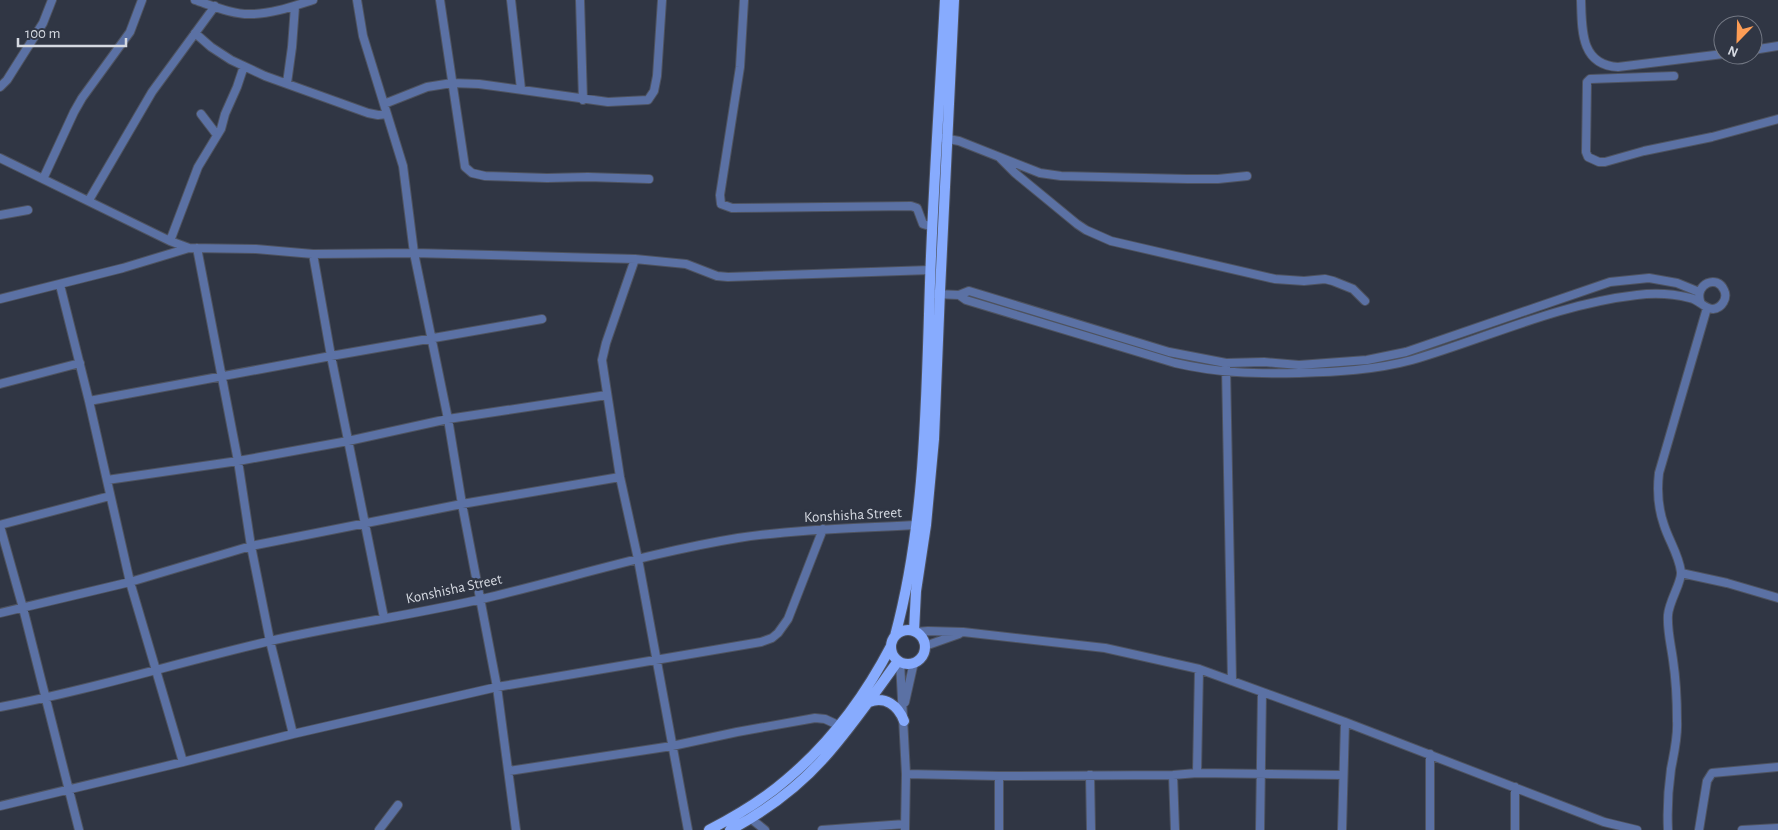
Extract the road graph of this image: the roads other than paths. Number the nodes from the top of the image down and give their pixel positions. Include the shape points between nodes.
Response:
1 (52, 0) edge
2 (142, 0) edge
3 (195, 0) edge
4 (313, 0) edge
5 (357, 0) edge
6 (440, 0) edge
7 (511, 0) edge
8 (580, 0) edge
9 (662, 0) edge
10 (744, 0) edge
11 (944, 0) edge
12 (954, 0) edge
13 (1581, 0) edge
14 (215, 6) junction
15 (295, 6) junction
16 (195, 33) junction
17 (1778, 46) edge
18 (1763, 48) edge
19 (1713, 55) edge
20 (244, 66) junction
21 (1674, 76) dead end
22 (286, 83) junction
23 (452, 83) junction
24 (0, 86) edge
25 (521, 89) junction
26 (583, 100) junction
27 (384, 104) junction
28 (200, 114) dead end
29 (388, 114) junction
30 (1778, 119) edge
31 (217, 135) junction
32 (943, 138) junction
33 (0, 158) edge
34 (1000, 158) junction
35 (1247, 176) dead end
36 (43, 179) junction
37 (649, 179) dead end
38 (89, 200) junction
39 (28, 210) dead end
40 (0, 215) edge
41 (933, 227) junction
42 (170, 241) junction
43 (193, 248) junction
44 (414, 253) junction
45 (313, 254) junction
46 (635, 259) junction
47 (930, 270) junction
48 (60, 285) junction
49 (1699, 292) junction
50 (934, 294) junction
51 (959, 295) junction
52 (0, 299) edge
53 (1366, 301) dead end
54 (1700, 301) junction
55 (1707, 308) junction
56 (542, 319) dead end
57 (432, 338) junction
58 (331, 356) junction
59 (80, 363) junction
60 (1226, 363) junction
61 (1226, 372) junction
62 (221, 376) junction
63 (0, 384) edge
64 (607, 395) junction
65 (89, 401) junction
66 (448, 419) junction
67 (348, 441) junction
68 (238, 462) junction
69 (620, 477) junction
70 (107, 480) junction
71 (110, 496) junction
72 (462, 504) junction
73 (366, 524) junction
74 (0, 526) edge
75 (917, 526) junction
76 (823, 529) junction
77 (251, 546) junction
78 (638, 560) junction
79 (1681, 573) junction
80 (130, 582) junction
81 (1778, 598) edge
82 (480, 600) junction
83 (24, 608) junction
84 (0, 614) edge
85 (384, 618) junction
86 (915, 632) junction
87 (963, 632) junction
88 (270, 641) junction
89 (893, 641) junction
90 (925, 646) junction
91 (656, 661) junction
92 (899, 661) junction
93 (914, 662) junction
94 (1199, 669) junction
95 (154, 670) junction
96 (1232, 681) junction
97 (497, 687) junction
98 (1262, 692) junction
99 (46, 698) junction
100 (869, 702) junction
101 (0, 707) edge
102 (903, 708) junction
103 (904, 721) junction
104 (1345, 722) junction
105 (838, 725) junction
106 (292, 734) junction
107 (672, 746) junction
108 (1430, 754) junction
109 (183, 762) junction
110 (1778, 767) edge
111 (508, 770) junction
112 (1197, 773) junction
113 (906, 774) junction
114 (1260, 774) junction
115 (1090, 775) junction
116 (1173, 775) junction
117 (1343, 775) junction
118 (999, 776) junction
119 (1515, 787) junction
120 (68, 790) junction
121 (398, 805) dead end
122 (0, 806) edge
123 (750, 818) junction
124 (1604, 826) edge
125 (905, 827) edge
126 (1778, 828) edge
127 (79, 830) edge
128 (379, 830) edge
129 (516, 830) edge
130 (688, 830) edge
131 (709, 830) edge
132 (730, 830) edge
133 (765, 830) edge
134 (822, 830) edge
135 (999, 830) edge
136 (1091, 830) edge
137 (1176, 830) edge
138 (1260, 830) edge
139 (1342, 830) edge
140 (1430, 830) edge
141 (1515, 830) edge
142 (1637, 830) edge
143 (1668, 830) edge
144 (1699, 830) edge
145 (1742, 830) edge

1 - 24 street via 43,23
2 - 36 street via 130,32 74,112
3 - 14 street
4 - 15 street
5 - 27 street via 363,36
6 - 23 street
7 - 25 street
8 - 26 street
9 - 26 street via 657,76 651,98 632,102
10 - 41 street via 740,67 721,204 732,208 911,206 917,208 923,224
11 - 32 main road
12 - 32 main road
13 - 19 street via 1585,46 1593,58 1606,65 1618,67
14 - 15 street via 252,14
14 - 16 street
15 - 22 street
16 - 20 street via 211,47
16 - 38 street via 152,92
17 - 18 street
20 - 22 street
20 - 31 street
21 - 30 street via 1590,78 1588,157 1605,162
22 - 29 street via 368,112
23 - 25 street
23 - 27 street via 426,88
23 - 37 street via 465,167 472,173 485,176
25 - 26 street
27 - 29 street
28 - 31 street
29 - 44 street via 403,166
31 - 42 street via 198,167
32 - 34 street
32 - 41 main road
32 - 50 main road
33 - 36 street
34 - 35 street via 1040,173 1061,176 1218,179
34 - 53 street via 1086,230 1112,241 1275,279 1334,281 1353,289
36 - 38 street
38 - 42 street
39 - 40 street
41 - 47 main road
42 - 43 street
43 - 45 street
43 - 48 street
43 - 62 street
44 - 45 street
44 - 46 street
44 - 57 street
45 - 58 street
46 - 47 street via 686,264 728,277
46 - 64 street via 603,351
47 - 50 main road
48 - 52 street
48 - 59 street
49 - 54 street
49 - 55 street via 1708,282 1718,283 1724,290 1725,298 1721,305
49 - 60 street via 1661,279 1630,278 1406,352 1327,364
50 - 51 street
50 - 75 main road
50 - 86 main road via 932,463 916,591
51 - 60 street via 969,291 1169,352
51 - 61 street via 966,300 1175,363
54 - 55 street
54 - 61 street via 1689,297 1637,294 1576,306 1411,360 1377,367 1332,372
55 - 79 street via 1658,483 1658,502 1664,526
56 - 57 street
57 - 58 street
57 - 66 street
58 - 62 street
58 - 67 street
59 - 63 street
59 - 65 street
60 - 61 street
61 - 96 street
62 - 65 street
62 - 68 street
64 - 66 street
64 - 69 street
65 - 70 street
66 - 67 street
66 - 72 street
67 - 68 street
67 - 73 street
68 - 70 street
68 - 77 street
69 - 72 street
69 - 78 street
70 - 71 street
71 - 74 street
71 - 80 street
72 - 73 street
72 - 82 street
73 - 77 street
73 - 85 street
74 - 83 street
75 - 76 street, Konshisha Street
75 - 89 main road via 907,590
76 - 78 street, Konshisha Street via 740,538
76 - 91 street via 788,619 772,638
77 - 80 street
77 - 88 street
78 - 82 street, Konshisha Street
78 - 91 street
79 - 81 street
79 - 143 street via 1672,597 1667,626 1676,677 1677,720 1668,794
80 - 83 street
80 - 95 street
82 - 85 street, Konshisha Street
82 - 97 street
83 - 84 street
83 - 99 street
85 - 88 street, Konshisha Street
86 - 87 street
86 - 89 main road via 904,630
86 - 90 main road
87 - 90 street
87 - 94 street via 1104,648
88 - 95 street, Konshisha Street
88 - 106 street
89 - 92 main road via 892,654
89 - 105 main road via 871,682
90 - 93 main road via 922,656
91 - 97 street
91 - 107 street
92 - 93 main road
92 - 100 main road
92 - 102 street
93 - 102 street
94 - 96 street
94 - 112 street
95 - 99 street, Konshisha Street
95 - 109 street
96 - 98 street
97 - 106 street
97 - 111 street
98 - 104 street
98 - 114 street
99 - 101 street, Konshisha Street
99 - 120 street
100 - 103 main road via 891,703
100 - 123 main road via 808,775
102 - 103 street
103 - 113 street
104 - 108 street
104 - 117 street
105 - 107 street via 815,718
105 - 131 main road via 786,780
106 - 109 street
107 - 111 street
107 - 130 street
108 - 119 street
108 - 140 street
109 - 120 street
110 - 144 street via 1712,774 1707,781
111 - 129 street
112 - 114 street
112 - 116 street
113 - 118 street
113 - 125 street
114 - 117 street
114 - 138 street
115 - 116 street
115 - 118 street
115 - 136 street
116 - 137 street
117 - 139 street
118 - 135 street
119 - 124 street
119 - 141 street
120 - 122 street
120 - 127 street
121 - 128 street
123 - 132 main road
123 - 133 street
124 - 142 street
125 - 134 street
126 - 145 street

